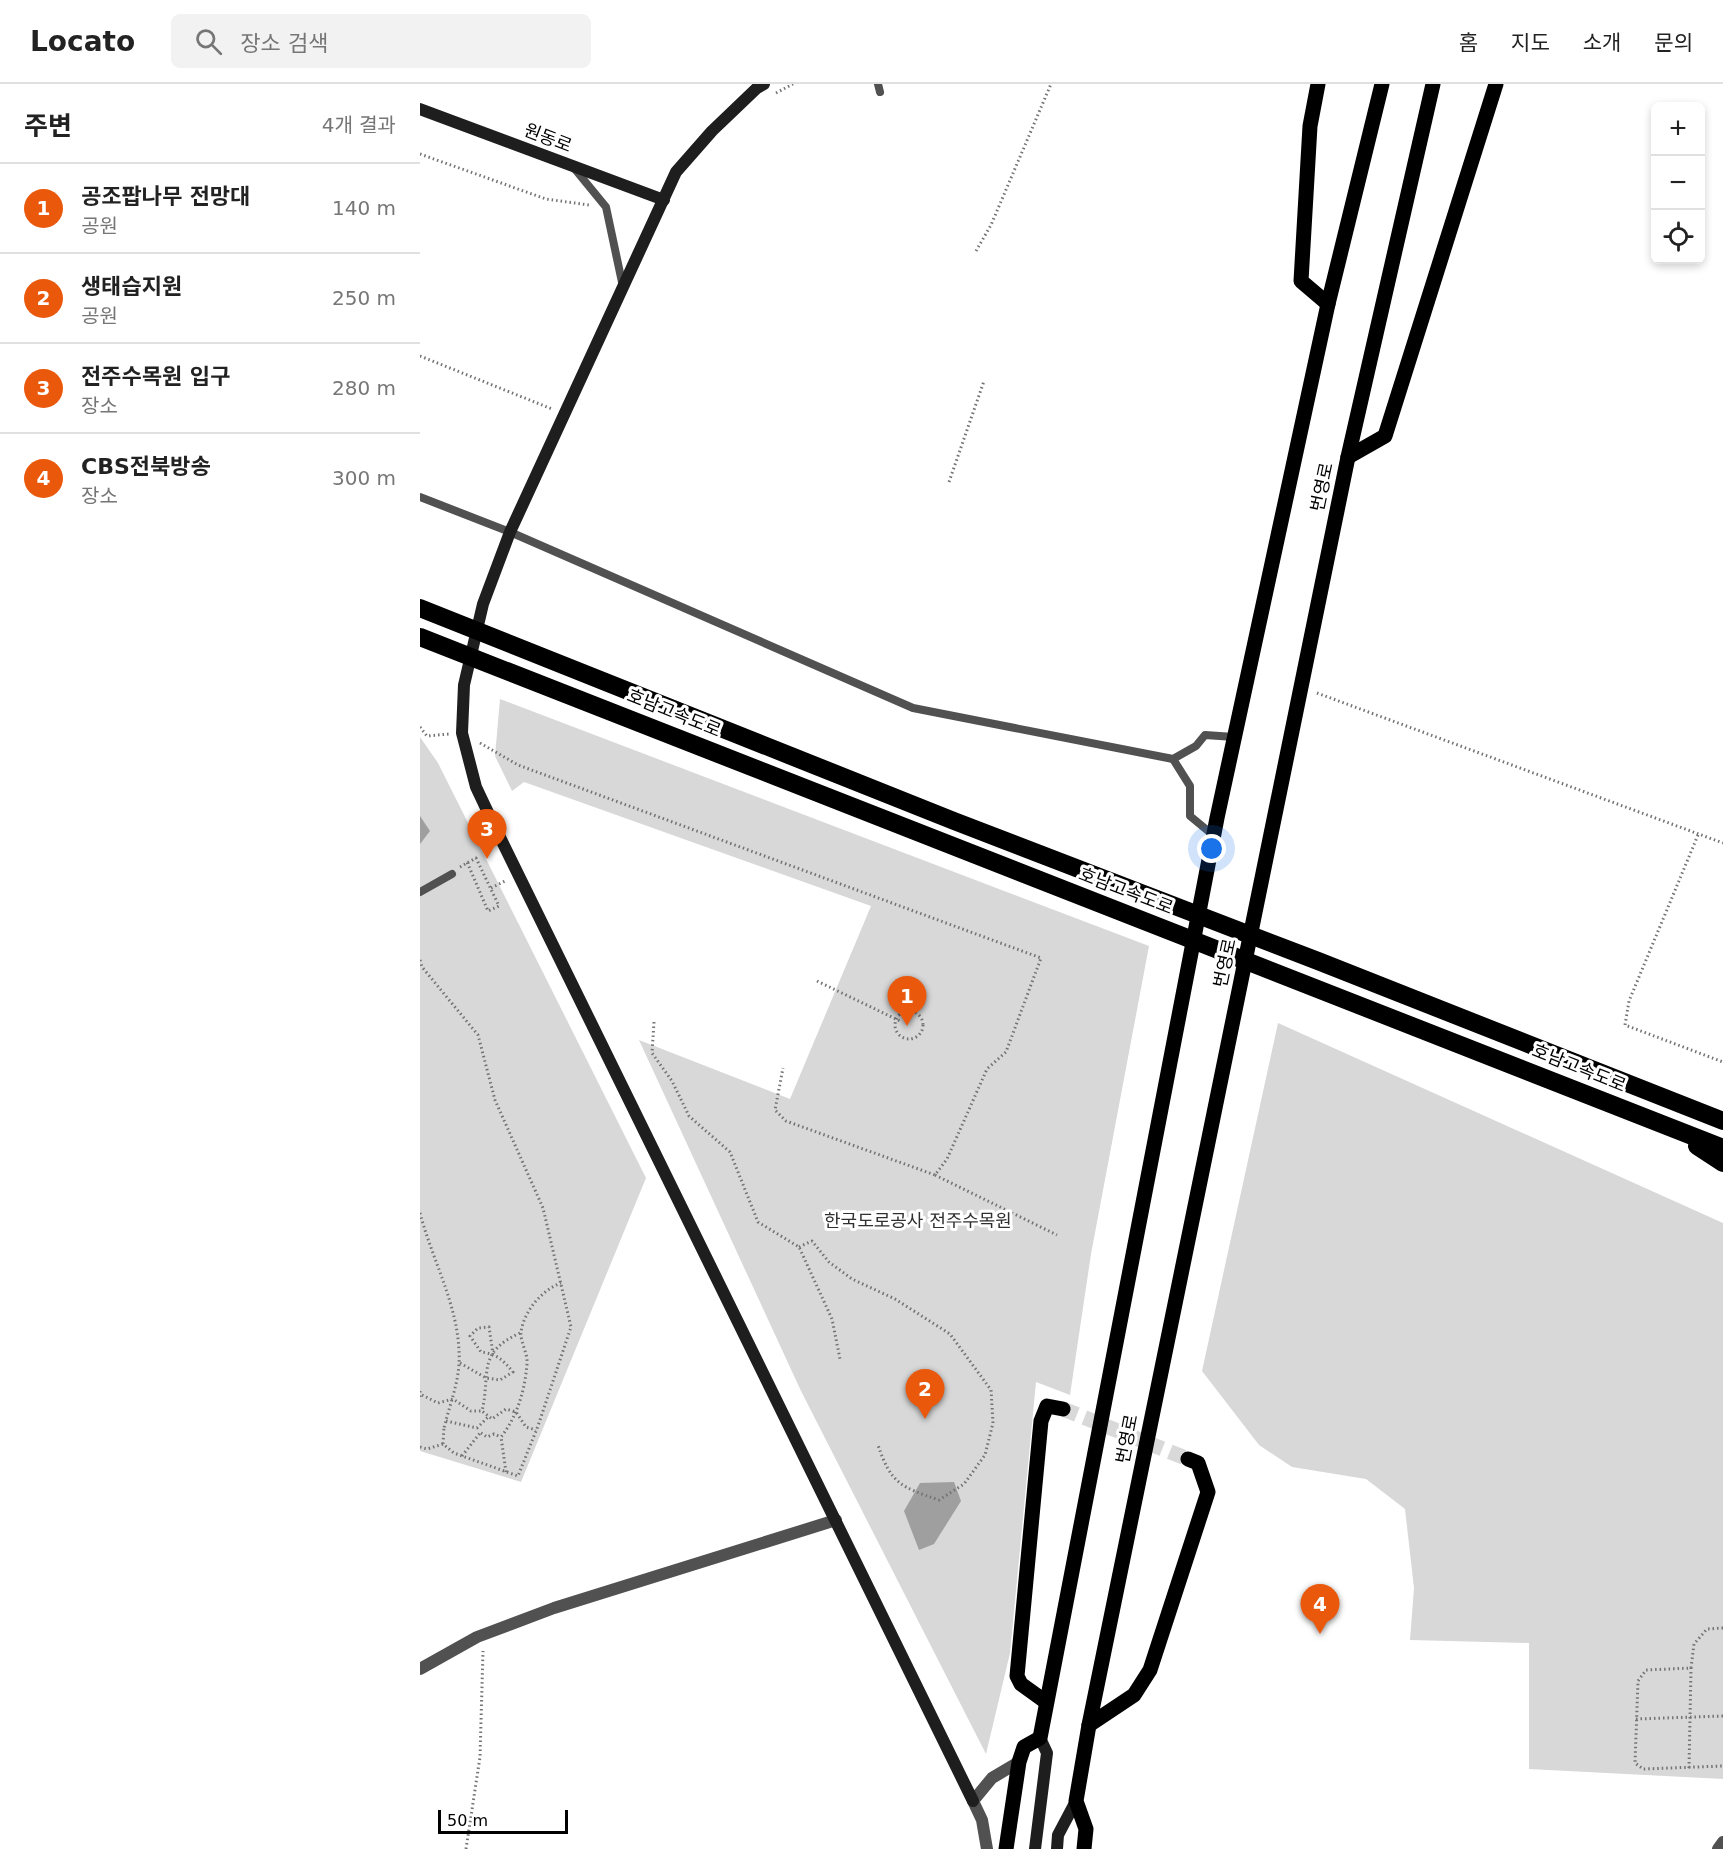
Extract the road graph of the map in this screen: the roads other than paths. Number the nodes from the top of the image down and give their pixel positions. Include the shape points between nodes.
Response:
1 (764, 84) edge
2 (1318, 84) edge
3 (1382, 84) edge
4 (1433, 84) edge
5 (1496, 84) edge
6 (420, 109) edge
7 (573, 166) junction
8 (664, 200) junction
9 (623, 289) junction
10 (1328, 304) junction
11 (1348, 457) junction
12 (420, 497) edge
13 (510, 532) junction
14 (420, 608) edge
15 (420, 637) edge
16 (1234, 737) junction
17 (1173, 759) junction
18 (1213, 835) junction
19 (452, 874) road end
20 (420, 892) edge
21 (1723, 1121) edge
22 (1686, 1134) junction
23 (1723, 1148) edge
24 (1723, 1163) edge
25 (1063, 1409) dead end
26 (1188, 1459) tunnel mouth
27 (836, 1520) junction
28 (420, 1669) edge
29 (1046, 1702) junction
30 (1089, 1725) junction
31 (1040, 1738) junction
32 (1019, 1762) junction
33 (973, 1801) junction
34 (1076, 1802) junction
35 (1723, 1842) edge
36 (987, 1849) edge
37 (1006, 1849) edge
38 (1035, 1849) edge
39 (1057, 1849) edge
40 (1084, 1849) edge
41 (1718, 1849) edge

1 - 8 street via 676,172
2 - 10 main road via 1310,126 1301,281
3 - 10 main road, 번영로
4 - 11 main road, 번영로
5 - 11 main road via 1385,436
6 - 7 street, 원동로
7 - 8 street, 원동로
7 - 9 lane via 606,207
8 - 9 street
9 - 13 street
10 - 16 main road, 번영로
11 - 30 main road, 번영로
12 - 13 lane
13 - 17 lane via 913,708
13 - 27 street via 483,604 464,685 462,733 476,787
14 - 21 highway, 호남고속도로
15 - 22 highway, 호남고속도로
16 - 17 lane via 1205,735 1196,746
16 - 18 main road, 번영로
17 - 18 lane via 1190,786 1190,816
18 - 29 main road, 번영로
19 - 20 lane
22 - 23 highway, 호남고속도로
22 - 24 highway via 1701,1150
25 - 29 main road via 1047,1406 1041,1421 1017,1676 1021,1684
26 - 30 main road via 1198,1463 1208,1491 1150,1670 1134,1695
27 - 28 street via 575,1601 481,1636
27 - 33 street
29 - 31 main road, 번영로
30 - 34 main road, 번영로
31 - 32 main road via 1024,1747
31 - 38 street, 번영로 via 1047,1753
32 - 33 street via 992,1778
32 - 37 main road
33 - 36 street via 982,1820
34 - 39 street, 번영로 via 1058,1835
34 - 40 main road via 1086,1829
35 - 41 street

